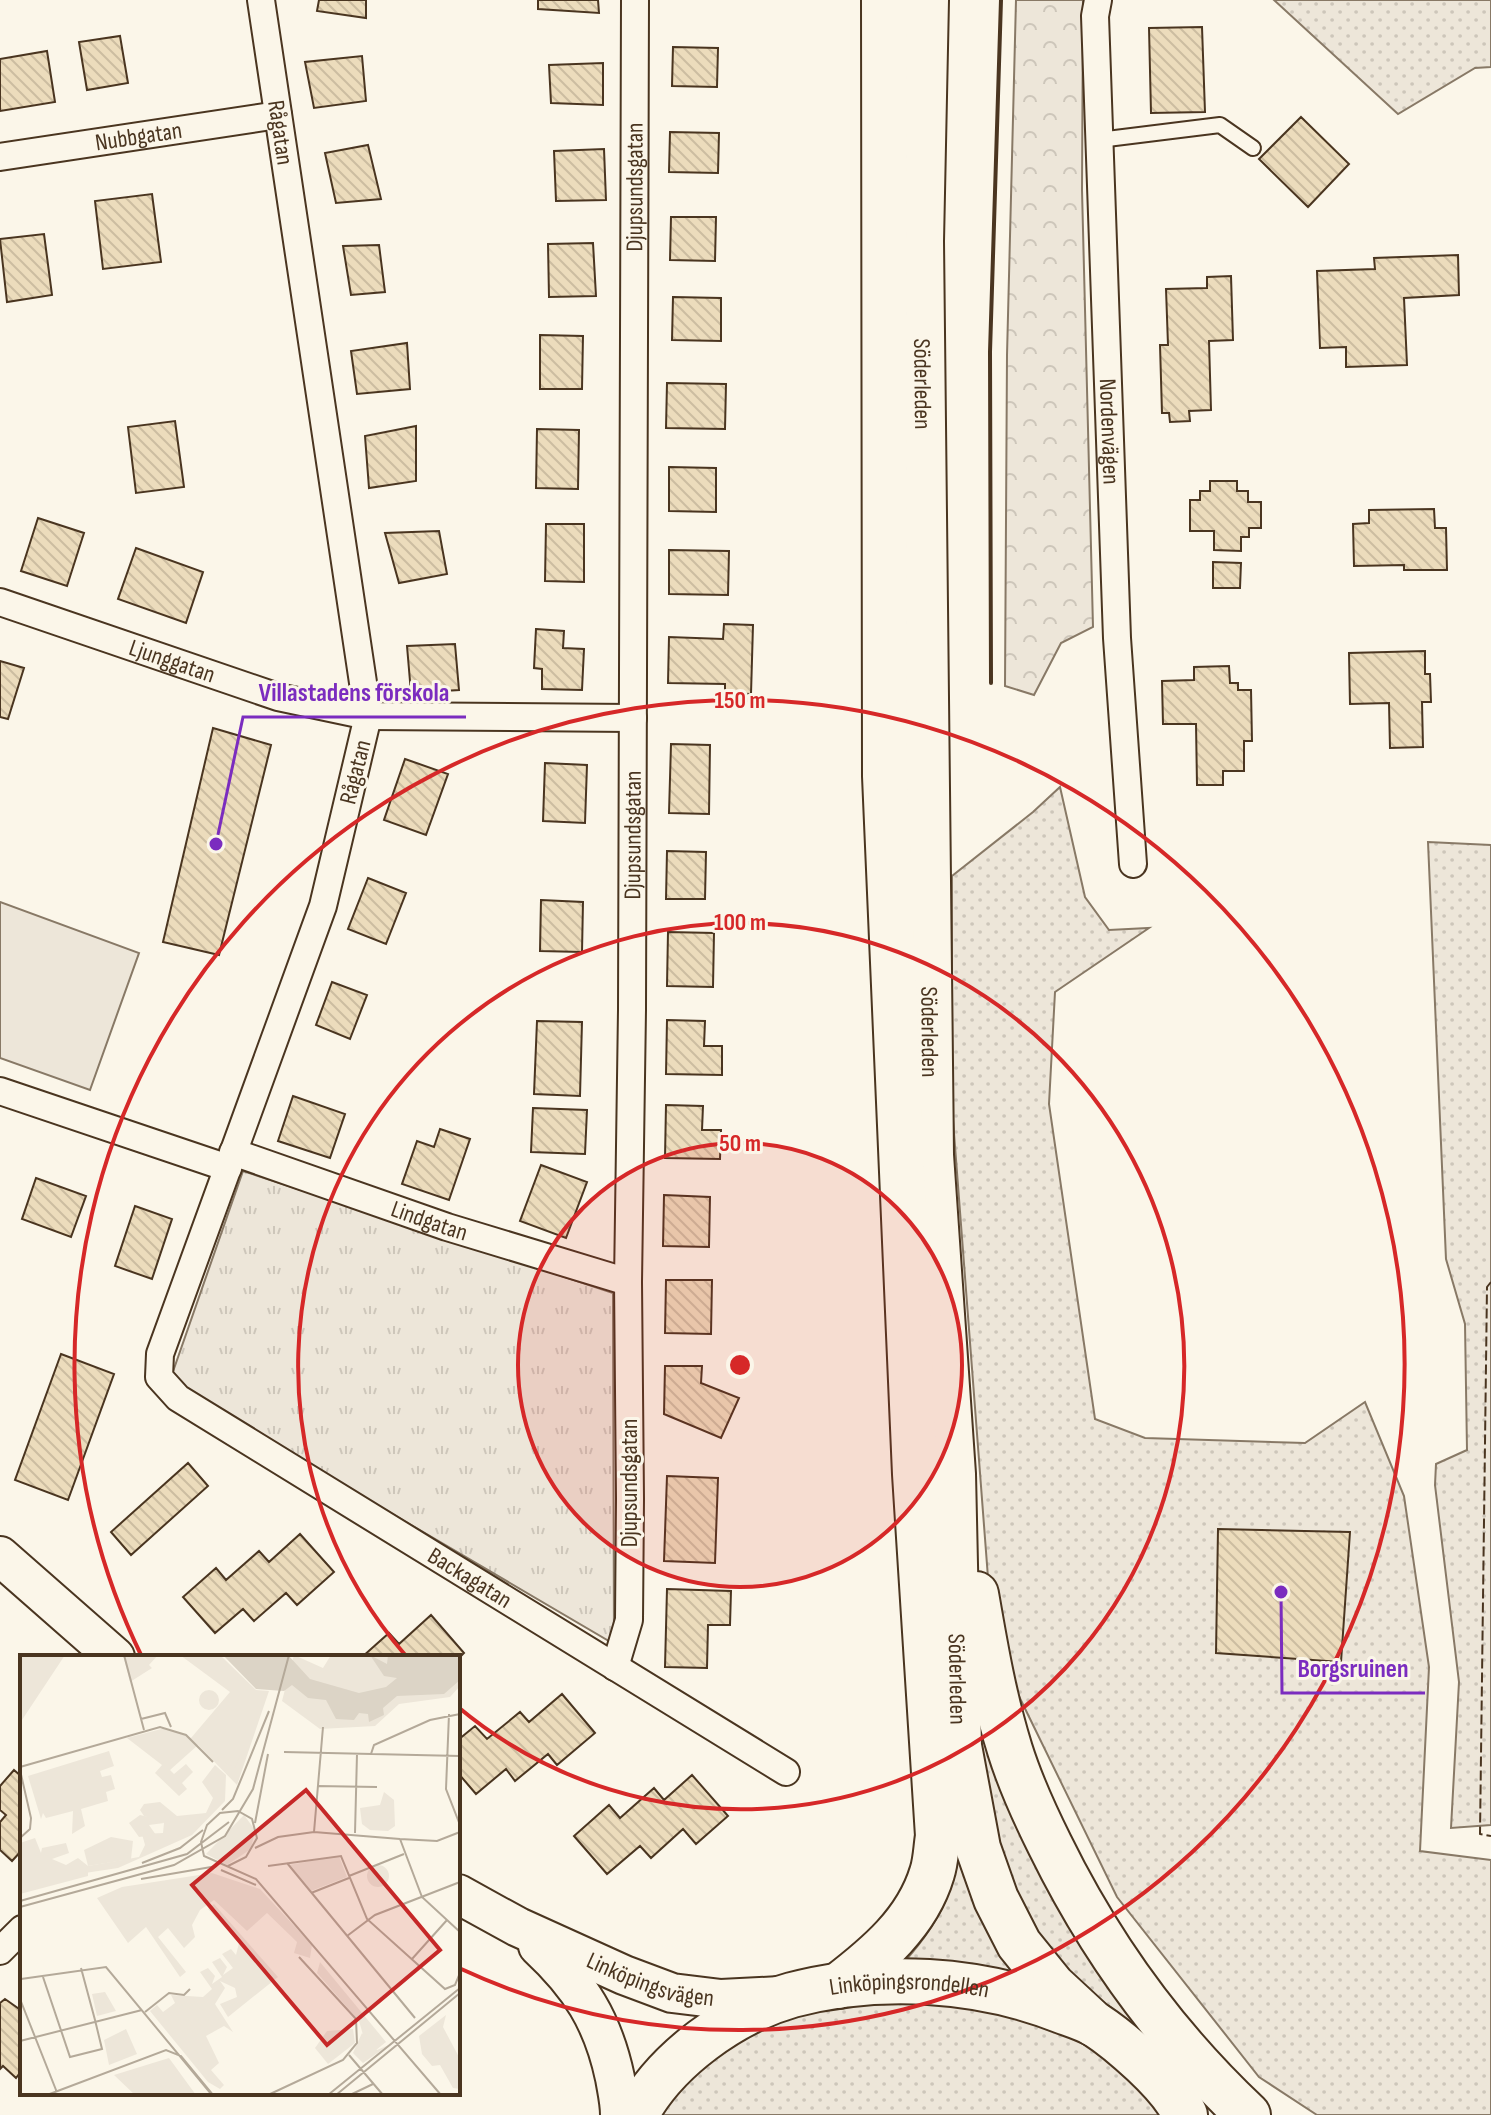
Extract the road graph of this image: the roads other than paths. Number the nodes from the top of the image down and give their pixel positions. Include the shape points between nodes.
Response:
1 (261, 0) edge
2 (635, 0) edge
3 (884, 0) edge
4 (926, 0) edge
5 (1098, 0) edge
6 (278, 115) junction
7 (1099, 140) junction
8 (1253, 148) dead end
9 (0, 157) edge
10 (0, 602) edge
11 (368, 716) junction
12 (633, 718) junction
13 (1133, 864) dead end
14 (0, 1091) edge
15 (230, 1160) junction
16 (628, 1282) junction
17 (159, 1377) joint
18 (953, 1474) junction
19 (0, 1556) edge
20 (113, 1655) edge
21 (615, 1667) junction
22 (786, 1772) dead end
23 (460, 1895) edge
24 (518, 1927) junction
25 (20, 1931) edge
26 (0, 1951) edge
27 (838, 1986) junction
28 (791, 1996) junction
29 (1094, 2024) junction
30 (1187, 2111) edge
31 (620, 2115) edge
32 (636, 2115) edge
33 (1248, 2115) edge

1 - 6 street, Rågatan
2 - 12 street, Djupsundsgatan
3 - 27 highway, Söderleden via 885,776 914,1458 938,1836 933,1872 919,1905 900,1931
4 - 18 highway, Söderleden via 921,241 931,1155
5 - 7 street, Nordenvägen
6 - 9 street, Nubbgatan
6 - 11 street, Rågatan
7 - 8 lane via 1220,125
7 - 13 street, Nordenvägen via 1117,638
10 - 11 street, Ljunggatan via 278,697
11 - 12 street, Ljunggatan
11 - 15 street, Rågatan via 323,906
12 - 16 street, Djupsundsgatan
14 - 15 street, Lindgatan
15 - 16 street, Lindgatan
15 - 17 street, Rågatan via 160,1354
16 - 21 street, Djupsundsgatan via 629,1620
17 - 21 street, Backagatan via 178,1398
18 - 29 highway, Söderleden via 959,1746 978,1848 1019,1944
18 - 33 highway via 990,1672 1010,1751 1036,1816 1067,1879 1138,1994
19 - 20 street
21 - 22 street, Backagatan
23 - 24 street, Linköpingsvägen
24 - 28 street, Linköpingsvägen via 672,1993 721,1999
24 - 31 street, Linköpingsvägen via 564,1971 603,2030
25 - 26 street
27 - 28 highway, Linköpingsrondellen
27 - 29 highway, Linköpingsrondellen via 898,1981 958,1985 1045,2004
28 - 32 highway, Linköpingsrondellen via 722,2027 688,2053
29 - 30 highway, Linköpingsrondellen via 1151,2070

